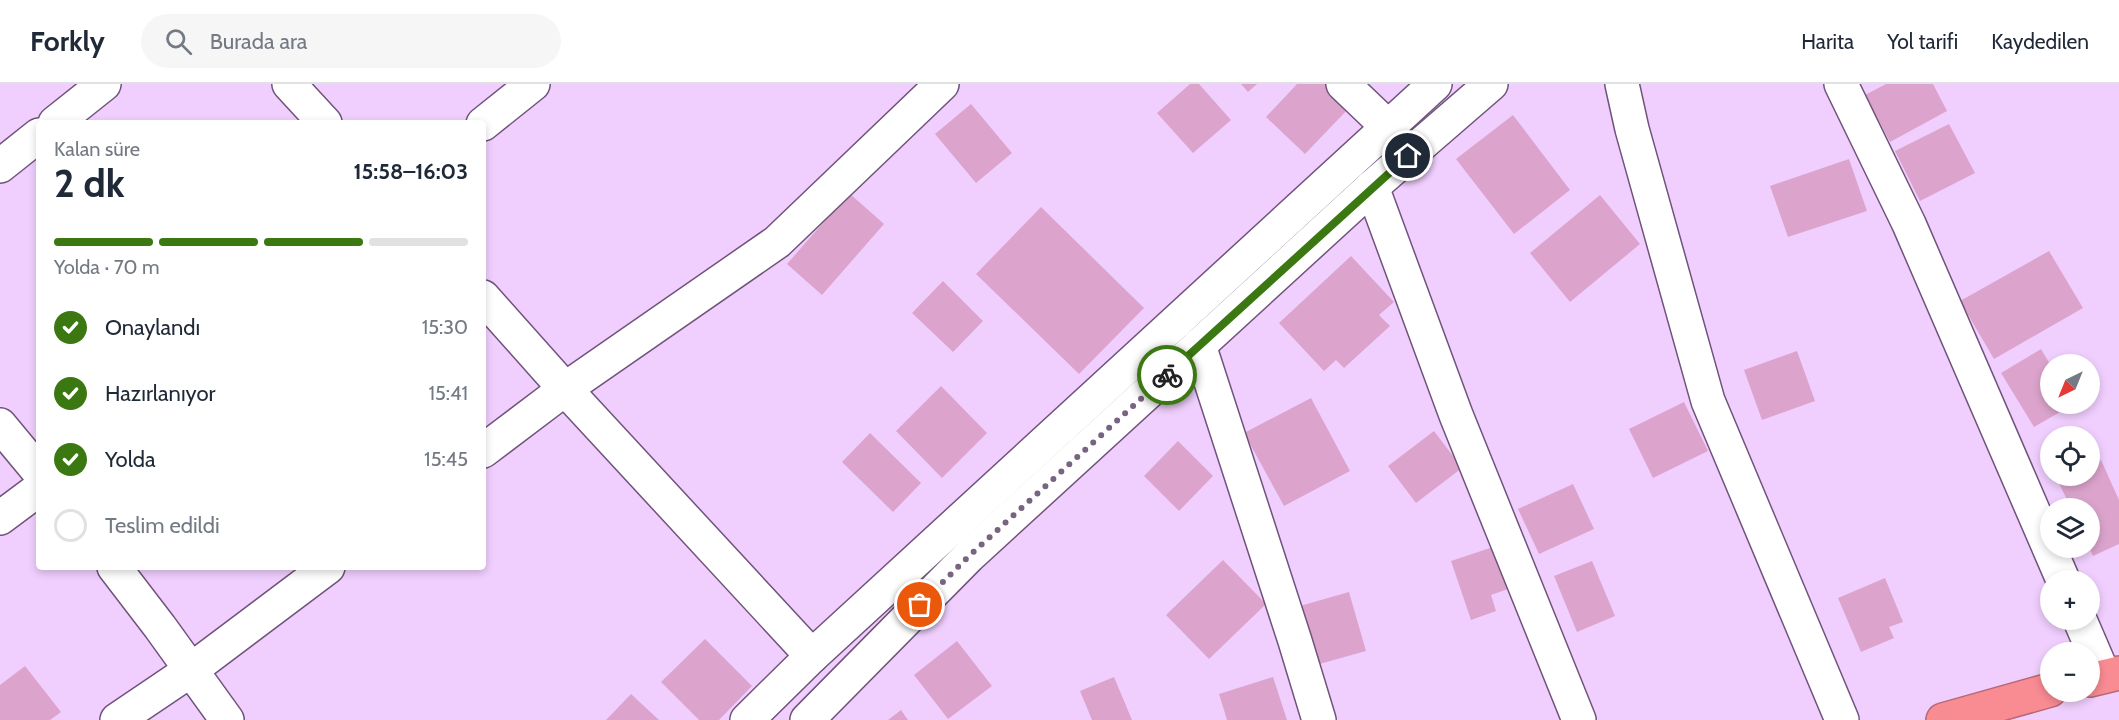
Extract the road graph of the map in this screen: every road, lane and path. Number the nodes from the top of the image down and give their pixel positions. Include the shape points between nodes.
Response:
1 (104, 84) edge
2 (289, 84) edge
3 (532, 84) edge
4 (942, 84) edge
5 (1343, 84) edge
6 (1435, 84) edge
7 (1491, 84) edge
8 (1622, 84) edge
9 (1841, 84) edge
10 (59, 120) edge
11 (322, 120) edge
12 (486, 122) edge
13 (1388, 127) junction
14 (36, 137) edge
15 (0, 166) edge
16 (1372, 187) junction
17 (486, 300) edge
18 (1199, 345) junction
19 (564, 389) junction
20 (0, 425) edge
21 (486, 449) edge
22 (36, 468) edge
23 (36, 491) edge
24 (0, 518) edge
25 (116, 570) edge
26 (324, 570) edge
27 (2059, 570) edge
28 (2084, 630) edge
29 (812, 656) junction
30 (191, 670) junction
31 (2104, 676) edge
32 (2040, 693) edge
33 (117, 720) edge
34 (227, 720) edge
35 (747, 720) edge
36 (807, 720) edge
37 (1319, 720) edge
38 (1579, 720) edge
39 (1842, 720) edge
40 (1944, 720) edge

1 - 10 street
2 - 11 street
3 - 12 street
4 - 19 street via 777,242
5 - 13 street
6 - 13 street
7 - 16 street
8 - 39 street via 1708,400
9 - 27 street via 1909,224
13 - 29 street
14 - 15 street
16 - 18 street
16 - 38 street via 1456,416
17 - 19 street
18 - 36 street via 969,556
18 - 37 street
19 - 21 street
19 - 29 street
20 - 22 street
23 - 24 street
25 - 30 street
26 - 30 street
28 - 31 street
29 - 35 street
30 - 33 street
30 - 34 street
32 - 40 highway

